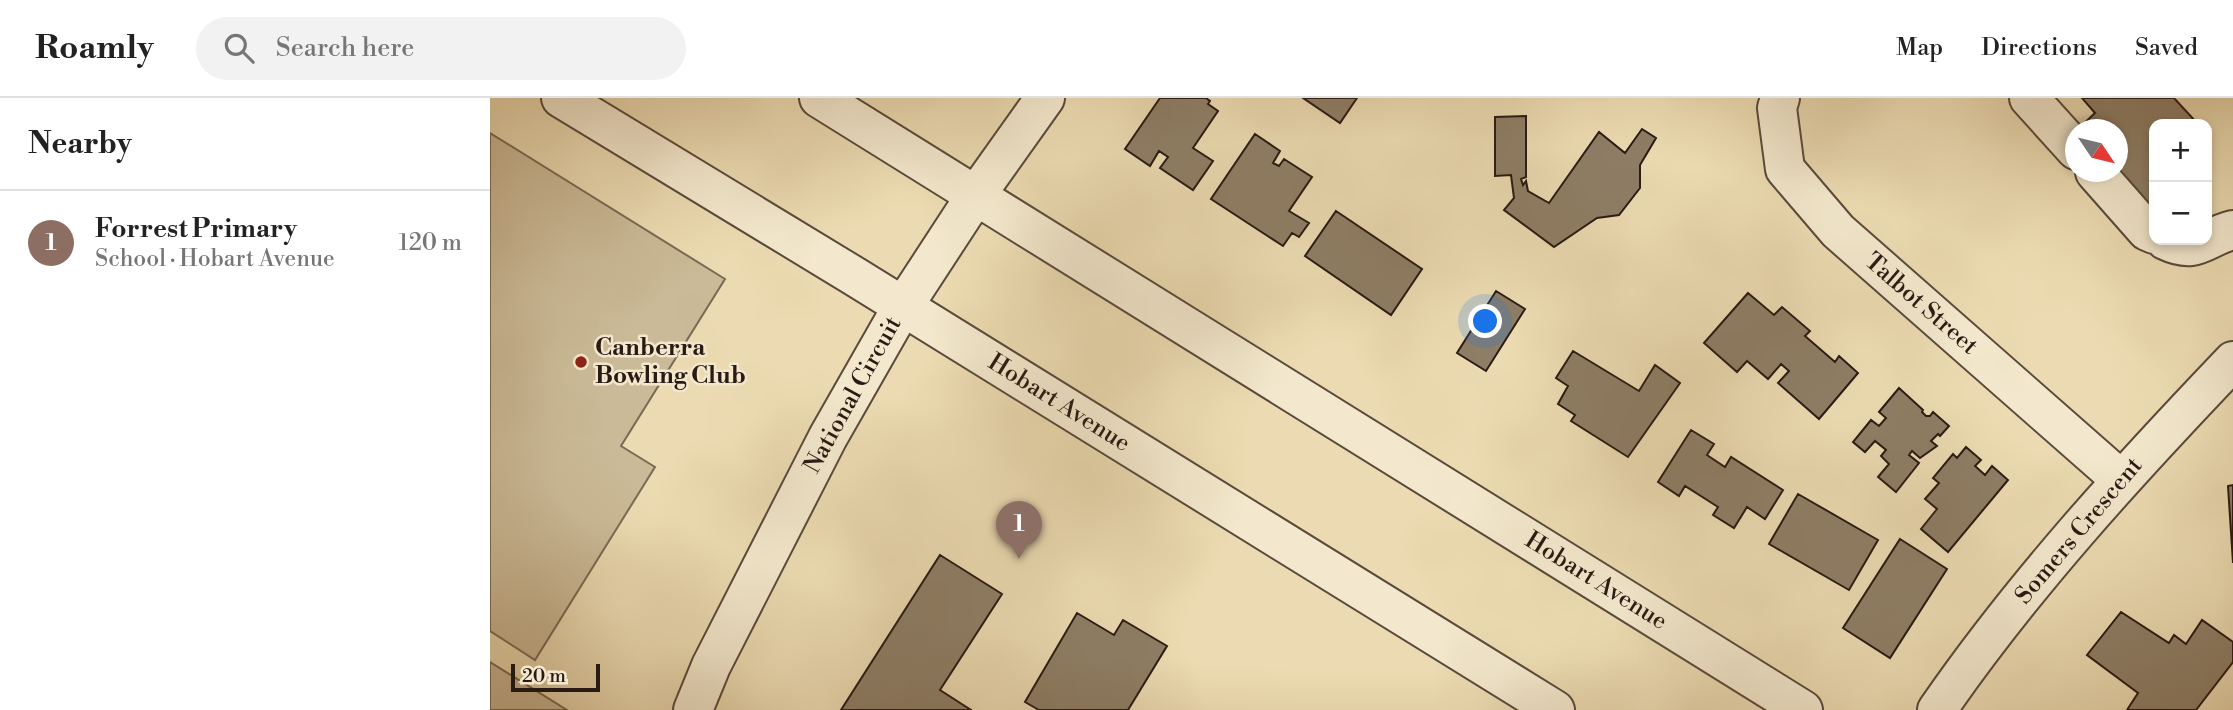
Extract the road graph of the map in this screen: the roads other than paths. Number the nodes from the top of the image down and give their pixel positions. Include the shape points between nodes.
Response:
1 (561, 98) edge
2 (819, 98) edge
3 (1045, 98) edge
4 (1780, 98) edge
5 (2029, 98) edge
6 (2065, 138) edge
7 (2104, 182) edge
8 (976, 195) junction
9 (2233, 230) edge
10 (2149, 232) edge
11 (2212, 239) edge
12 (2175, 245) edge
13 (2199, 245) edge
14 (902, 306) junction
15 (2233, 361) edge
16 (2120, 479) junction
17 (692, 710) edge
18 (1555, 710) edge
19 (1802, 710) edge
20 (1937, 710) edge

1 - 14 street, Hobart Avenue
2 - 8 street, Hobart Avenue
3 - 8 street, National Circuit
4 - 16 street, Talbot Street via 1777,108 1784,169 1838,231
5 - 6 street
7 - 10 street
8 - 14 street, National Circuit
8 - 19 street, Hobart Avenue
9 - 11 street
12 - 13 street
14 - 17 street, National Circuit via 816,460
14 - 18 street, Hobart Avenue
15 - 16 street, Somers Crescent
16 - 20 street, Somers Crescent via 1975,655

